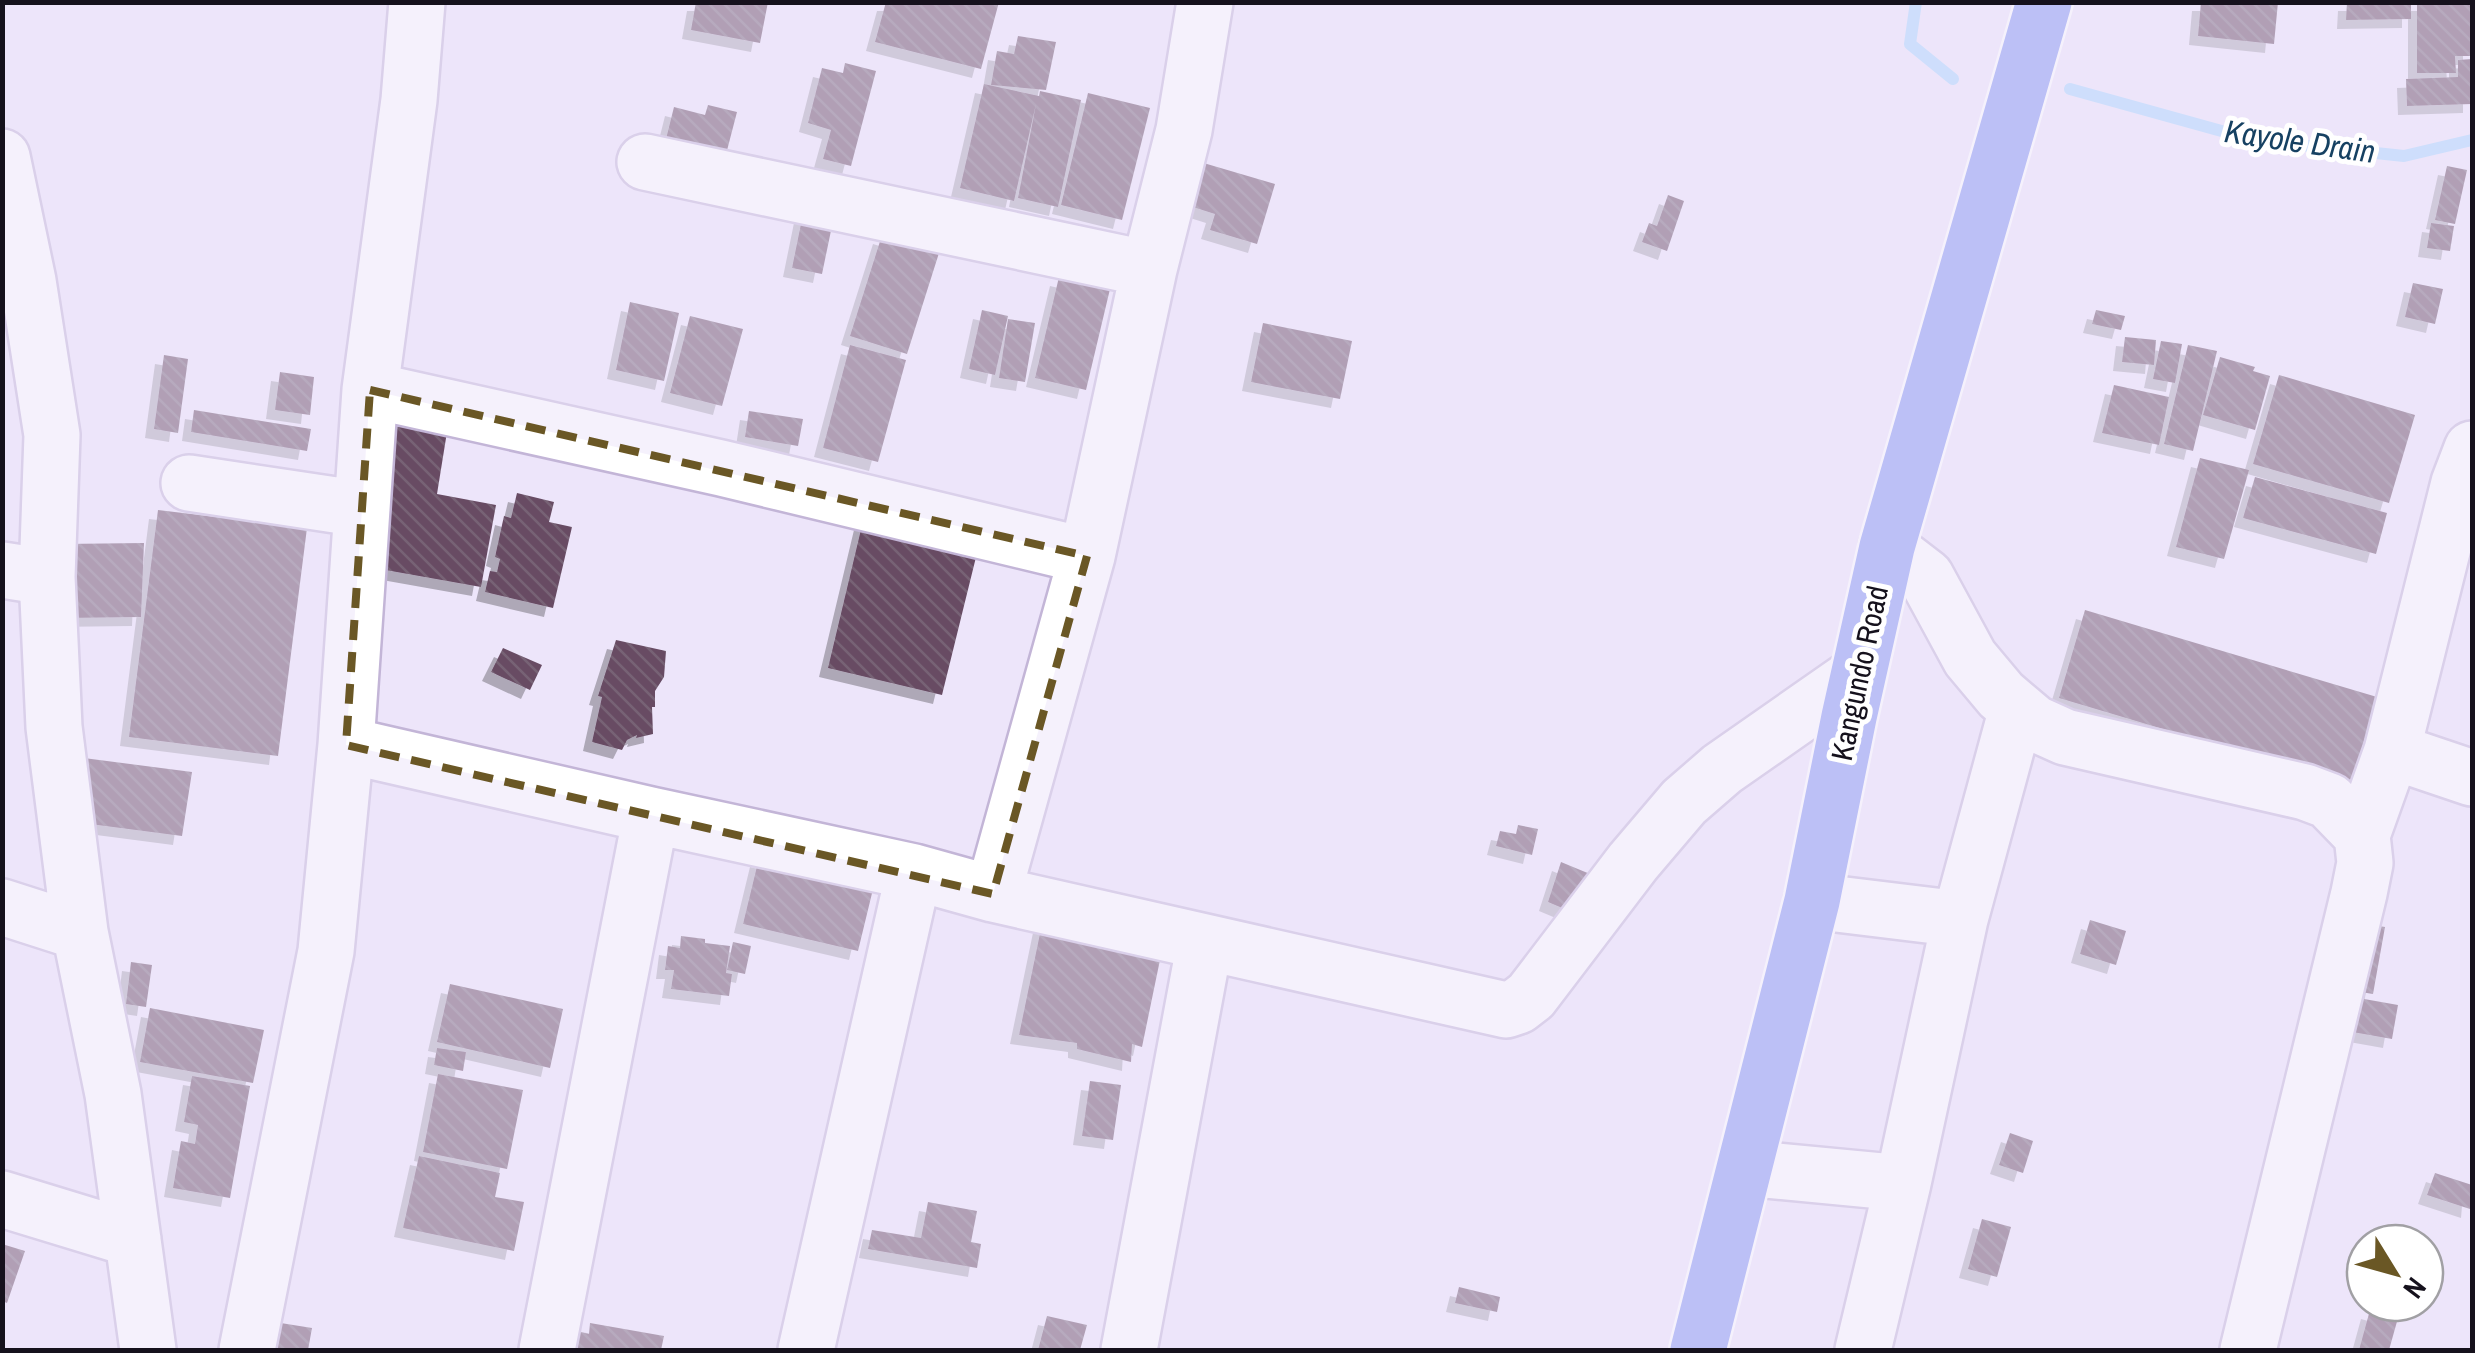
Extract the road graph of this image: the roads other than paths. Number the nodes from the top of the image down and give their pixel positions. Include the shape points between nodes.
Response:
1 (417, 2) edge
2 (1206, 2) edge
3 (2044, 2) edge
4 (2, 157) edge
5 (645, 162) dead end
6 (1149, 268) junction
7 (15, 278) edge
8 (370, 390) junction
9 (2472, 449) edge
10 (189, 483) dead end
11 (362, 509) junction
12 (1887, 547) junction
13 (1087, 556) junction
14 (25, 573) edge
15 (1858, 674) junction
16 (2016, 708) junction
17 (346, 745) junction
18 (2392, 751) junction
19 (2472, 778) edge
20 (651, 815) junction
21 (2362, 835) junction
22 (914, 872) junction
23 (993, 894) junction
24 (1812, 901) junction
25 (2, 907) edge
26 (1960, 919) junction
27 (80, 932) junction
28 (1205, 942) junction
29 (1745, 1168) junction
30 (1902, 1184) junction
31 (2, 1199) edge
32 (133, 1239) junction
33 (148, 1350) edge
34 (247, 1350) edge
35 (547, 1350) edge
36 (806, 1350) edge
37 (1129, 1350) edge
38 (1698, 1350) edge
39 (1863, 1350) edge
40 (2248, 1350) edge

1 - 8 street
2 - 6 street via 1184,130
3 - 12 highway, Kangundo Road
4 - 7 street
5 - 6 street
6 - 13 street
7 - 14 street via 52,435
8 - 11 street
8 - 13 street
9 - 18 street
10 - 11 street
11 - 17 street
12 - 15 highway, Kangundo Road
12 - 16 street via 1926,578 1970,658
13 - 23 street
14 - 27 street via 54,726
15 - 24 highway, Kangundo Road
15 - 28 street via 1684,802 1518,1006 1506,1010
16 - 21 street via 2064,737 2305,792 2328,801
16 - 26 street
17 - 20 street
17 - 34 street via 326,951
18 - 19 street
18 - 21 street
20 - 22 street
20 - 35 street
21 - 40 street via 2360,893
22 - 23 street
22 - 36 street
23 - 28 street
24 - 26 street
24 - 29 highway, Kangundo Road
25 - 27 street
26 - 30 street
27 - 32 street
28 - 37 street
29 - 30 street
29 - 38 highway, Kangundo Road
30 - 39 street
31 - 32 street
32 - 33 street

